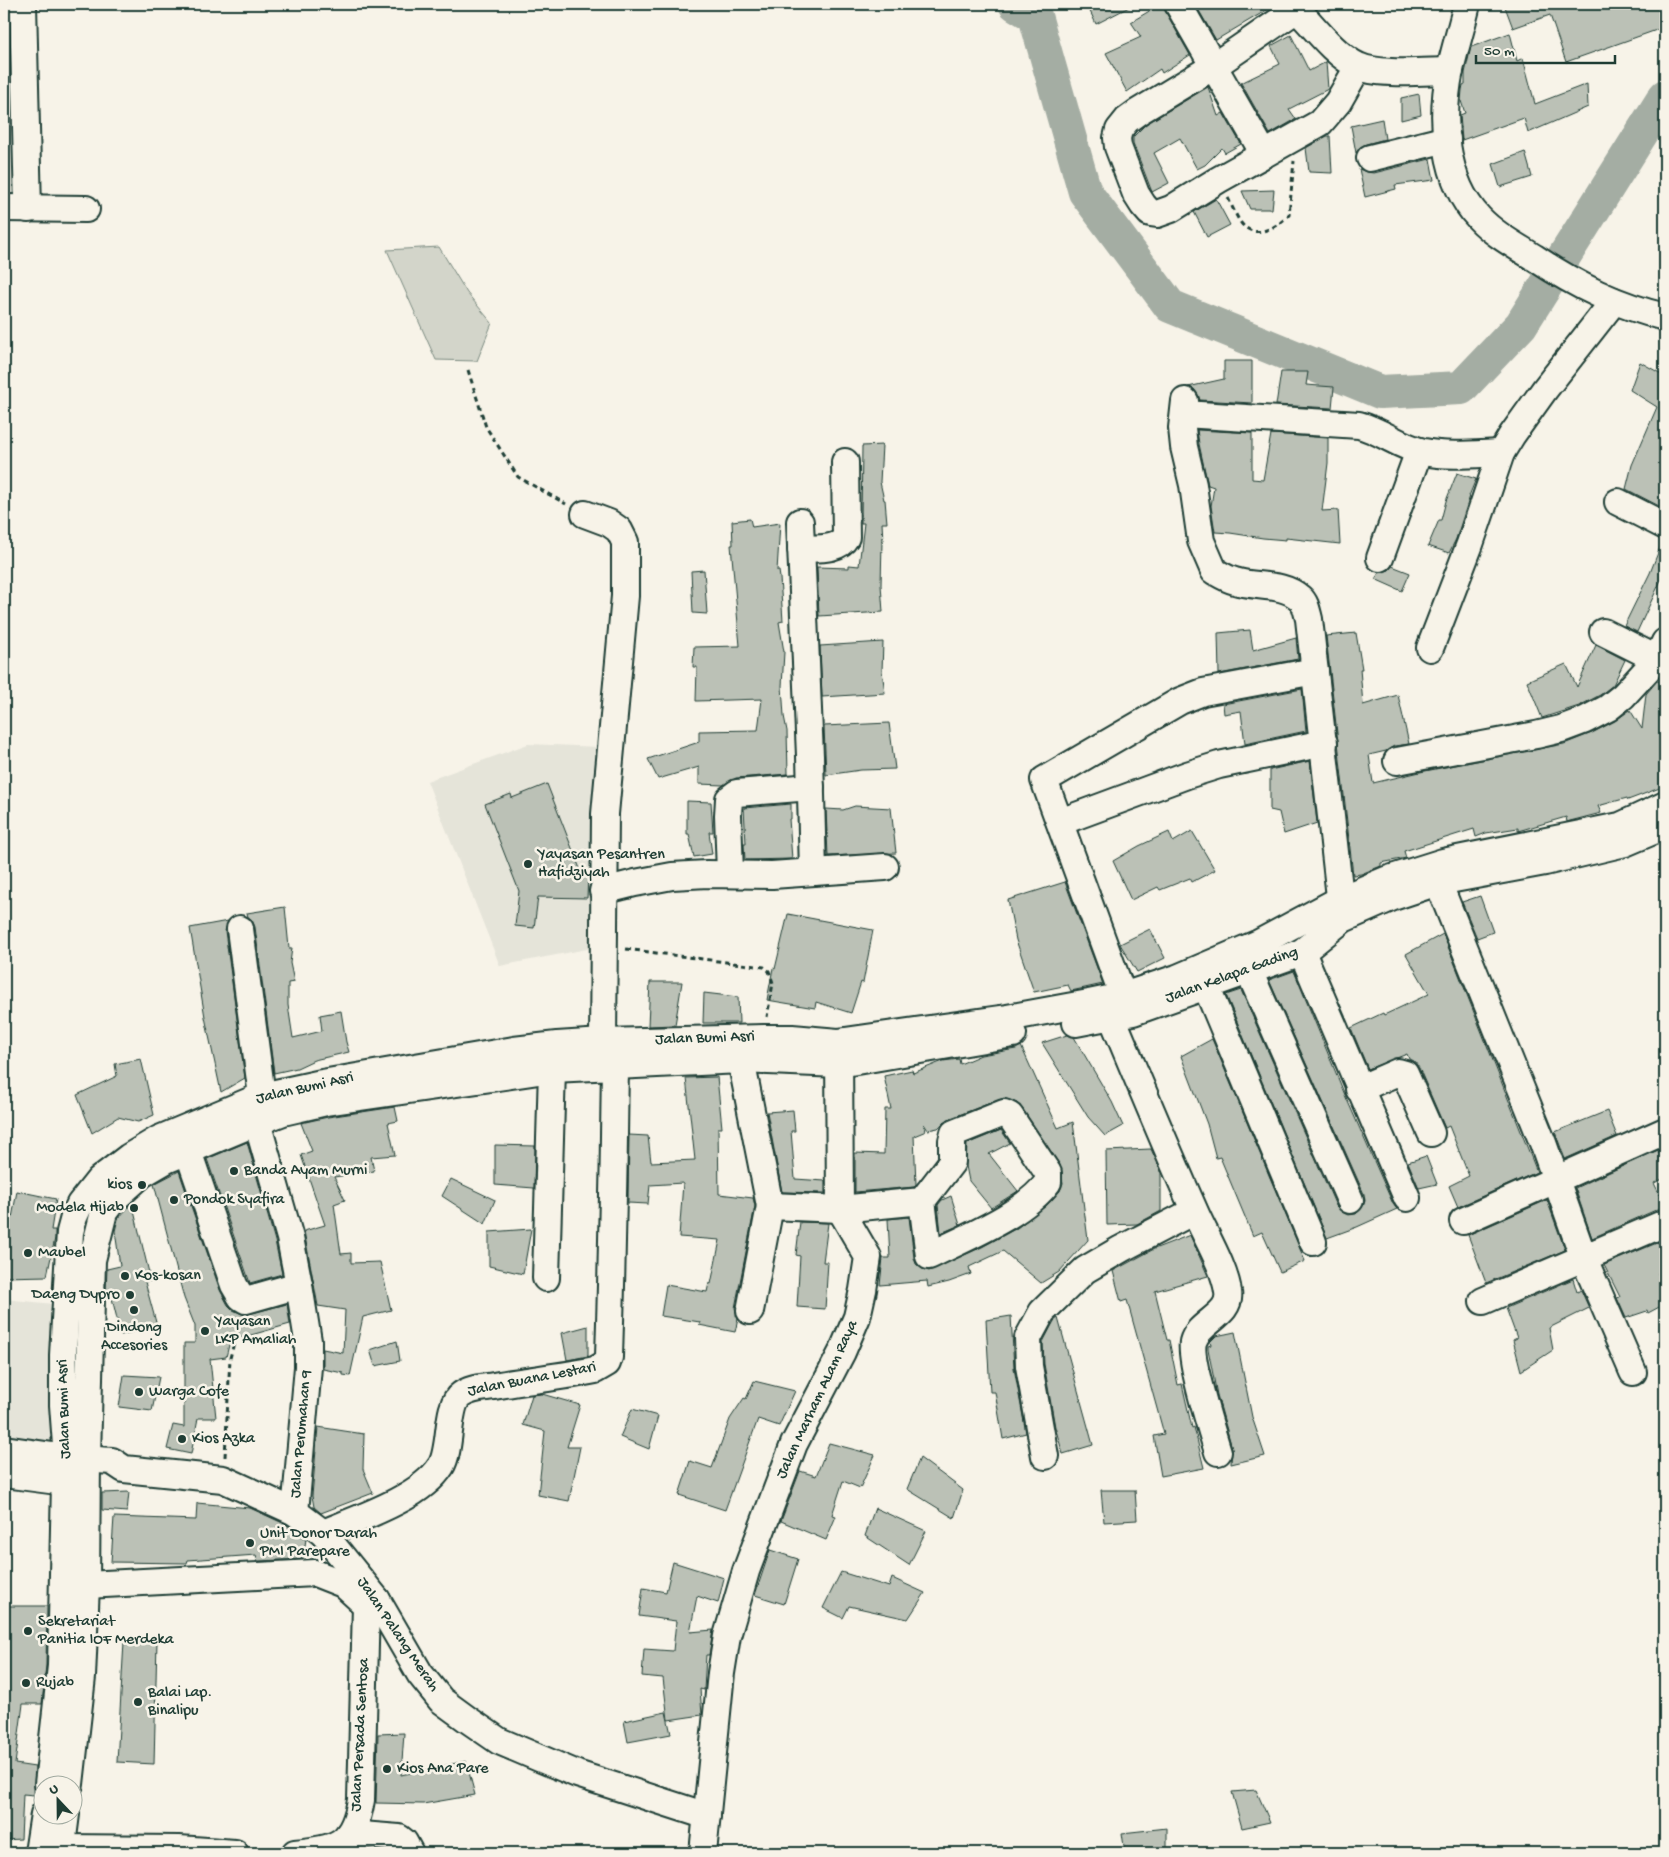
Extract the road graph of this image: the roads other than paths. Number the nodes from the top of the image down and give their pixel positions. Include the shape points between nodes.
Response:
1 (24, 4) edge
2 (1178, 4) edge
3 (1467, 4) edge
4 (1295, 6) edge
5 (1214, 66) junction
6 (1358, 66) junction
7 (1450, 71) junction
8 (1446, 139) junction
9 (1264, 154) junction
10 (1370, 158) dead end
11 (16, 208) edge
12 (86, 209) dead end
13 (1614, 301) junction
14 (1665, 317) edge
15 (1419, 451) junction
16 (1501, 453) junction
17 (845, 462) dead end
18 (1618, 502) dead end
19 (586, 514) road end
20 (800, 522) dead end
21 (1665, 526) edge
22 (801, 549) junction
23 (1380, 558) dead end
24 (1604, 632) dead end
25 (1430, 648) dead end
26 (1663, 655) edge
27 (1315, 671) junction
28 (1324, 743) junction
29 (1397, 761) dead end
30 (811, 787) junction
31 (1665, 805) edge
32 (1060, 822) junction
33 (1665, 826) edge
34 (1622, 835) junction
35 (885, 867) dead end
36 (813, 872) junction
37 (730, 874) junction
38 (1438, 882) junction
39 (604, 891) junction
40 (1342, 909) junction
41 (240, 929) dead end
42 (1302, 952) junction
43 (1249, 971) junction
44 (1206, 986) junction
45 (1118, 1006) junction
46 (603, 1042) junction
47 (839, 1053) junction
48 (741, 1060) junction
49 (614, 1064) junction
50 (552, 1069) junction
51 (1359, 1089) junction
52 (324, 1092) junction
53 (262, 1096) junction
54 (257, 1122) junction
55 (1665, 1131) edge
56 (1431, 1133) dead end
57 (188, 1151) junction
58 (1556, 1179) junction
59 (1407, 1198) dead end
60 (1350, 1200) dead end
61 (922, 1201) junction
62 (770, 1206) junction
63 (840, 1209) junction
64 (1194, 1211) junction
65 (1463, 1221) dead end
66 (1665, 1223) edge
67 (1313, 1242) dead end
68 (1584, 1259) junction
69 (546, 1278) dead end
70 (299, 1284) junction
71 (1483, 1301) dead end
72 (90, 1310) junction
73 (64, 1311) junction
74 (750, 1312) dead end
75 (1633, 1372) dead end
76 (4, 1449) edge
77 (1218, 1452) dead end
78 (1045, 1456) dead end
79 (77, 1469) junction
80 (4, 1474) edge
81 (295, 1512) junction
82 (323, 1533) junction
83 (86, 1585) junction
84 (371, 1603) junction
85 (49, 1774) edge
86 (71, 1774) edge
87 (707, 1816) junction
88 (47, 1824) edge
89 (63, 1824) edge
90 (349, 1834) junction
91 (54, 1852) edge
92 (235, 1853) edge
93 (295, 1853) edge
94 (410, 1853) edge
95 (703, 1853) edge

1 - 11 street
2 - 5 street
3 - 7 street
4 - 5 street
4 - 6 street via 1339,53
5 - 9 street
5 - 9 street via 1127,120 1119,130 1118,147 1136,194 1150,213 1164,212
6 - 7 street via 1375,70
6 - 9 street via 1344,94 1320,123
7 - 8 street
8 - 10 street
8 - 13 street via 1454,174 1465,200 1480,218 1568,280
11 - 12 street
13 - 14 street
13 - 16 street via 1545,389
15 - 16 street
15 - 23 street
15 - 27 street via 1359,426 1184,407 1184,447 1201,541 1209,561 1214,571 1236,582 1277,588 1301,599 1309,619
16 - 25 street
17 - 22 street via 846,537 837,546
18 - 21 street
19 - 39 street via 619,530 625,542 625,596 605,814
20 - 22 street
22 - 30 street
24 - 26 street
26 - 29 street via 1608,708 1561,730
27 - 28 street
27 - 32 street via 1203,692 1180,701 1044,780
28 - 32 street via 1219,765
28 - 40 street
30 - 36 street
30 - 37 street via 737,794 729,799
31 - 34 street, Jalan Kelapa Gading
32 - 45 street
33 - 34 street, Jalan Kelapa Gading
34 - 38 street, Jalan Kelapa Gading via 1545,862
34 - 40 street, Jalan Kelapa Gading via 1443,862 1386,880
35 - 36 street
36 - 37 street
37 - 39 street via 672,876
38 - 40 street, Jalan Kelapa Gading
38 - 58 street
39 - 46 street
40 - 42 street, Jalan Kelapa Gading
40 - 45 street, Jalan Kelapa Gading
41 - 53 street
42 - 43 street, Jalan Kelapa Gading
42 - 51 street
43 - 44 street, Jalan Kelapa Gading
43 - 60 street
44 - 45 street, Jalan Kelapa Gading via 1133,1012
44 - 67 street
45 - 47 street, Jalan Kelapa Gading
45 - 64 street
46 - 47 street, Jalan Bumi Asri via 792,1038
46 - 52 street, Jalan Bumi Asri via 514,1050
47 - 48 street, Jalan Bumi Asri
47 - 63 street, Jalan Marham ALam Raya
48 - 49 street, Jalan Bumi Asri
48 - 62 street
49 - 50 street, Jalan Bumi Asri
49 - 82 street, Jalan Buana Lestari via 614,1174 607,1363 589,1372 510,1383 461,1394 453,1407 446,1458 440,1468 394,1503
50 - 52 street, Jalan Bumi Asri
50 - 69 street
51 - 56 street via 1398,1072 1405,1074
51 - 59 street
52 - 53 street, Jalan Bumi Asri
52 - 54 street, Jalan Bumi Asri via 291,1110
53 - 73 street, Jalan Bumi Asri via 159,1139 129,1156 99,1180 74,1217
54 - 57 street, Jalan Bumi Asri
54 - 70 street, Jalan Perumahan 9 via 290,1238
55 - 58 street
57 - 70 street via 241,1297 246,1300
57 - 72 street, Jalan Bumi Asri via 142,1174 104,1212 92,1260
58 - 65 street
58 - 68 street
61 - 61 street via 929,1256 1029,1201 1048,1182 1048,1173 1010,1116 999,1114 954,1133 952,1162
61 - 63 street
62 - 63 street
62 - 74 street
63 - 87 street, Jalan Marham ALam Raya via 868,1257 863,1290 842,1352 794,1444 746,1571 727,1636 721,1673
64 - 77 street via 1225,1278 1229,1294 1223,1309 1198,1331 1192,1344
64 - 78 street via 1085,1270 1042,1312 1028,1338 1029,1366
66 - 68 street
68 - 71 street
68 - 75 street
70 - 81 street, Jalan Perumahan 9 via 308,1341 308,1367
72 - 73 street
72 - 79 street, Jalan Bumi Asri
73 - 79 street, Jalan Bumi Asri via 63,1406
76 - 79 street
79 - 80 street
79 - 81 street, Jalan Palang Merah via 108,1475 124,1468 224,1479
79 - 83 street
79 - 85 street
81 - 82 street, Jalan Palang Merah
82 - 84 street, Jalan Palang Merah
83 - 84 street via 315,1573 343,1584
83 - 86 street via 82,1677
84 - 87 street, Jalan Palang Merah via 441,1700 499,1741 577,1774
84 - 90 street, Jalan Persada Sentosa via 361,1800
87 - 95 street, Jalan Marham ALam Raya
88 - 91 street
89 - 91 street
90 - 93 street, Jalan Persada Sentosa via 338,1844 325,1849
90 - 94 street via 398,1838
91 - 92 street via 179,1849

